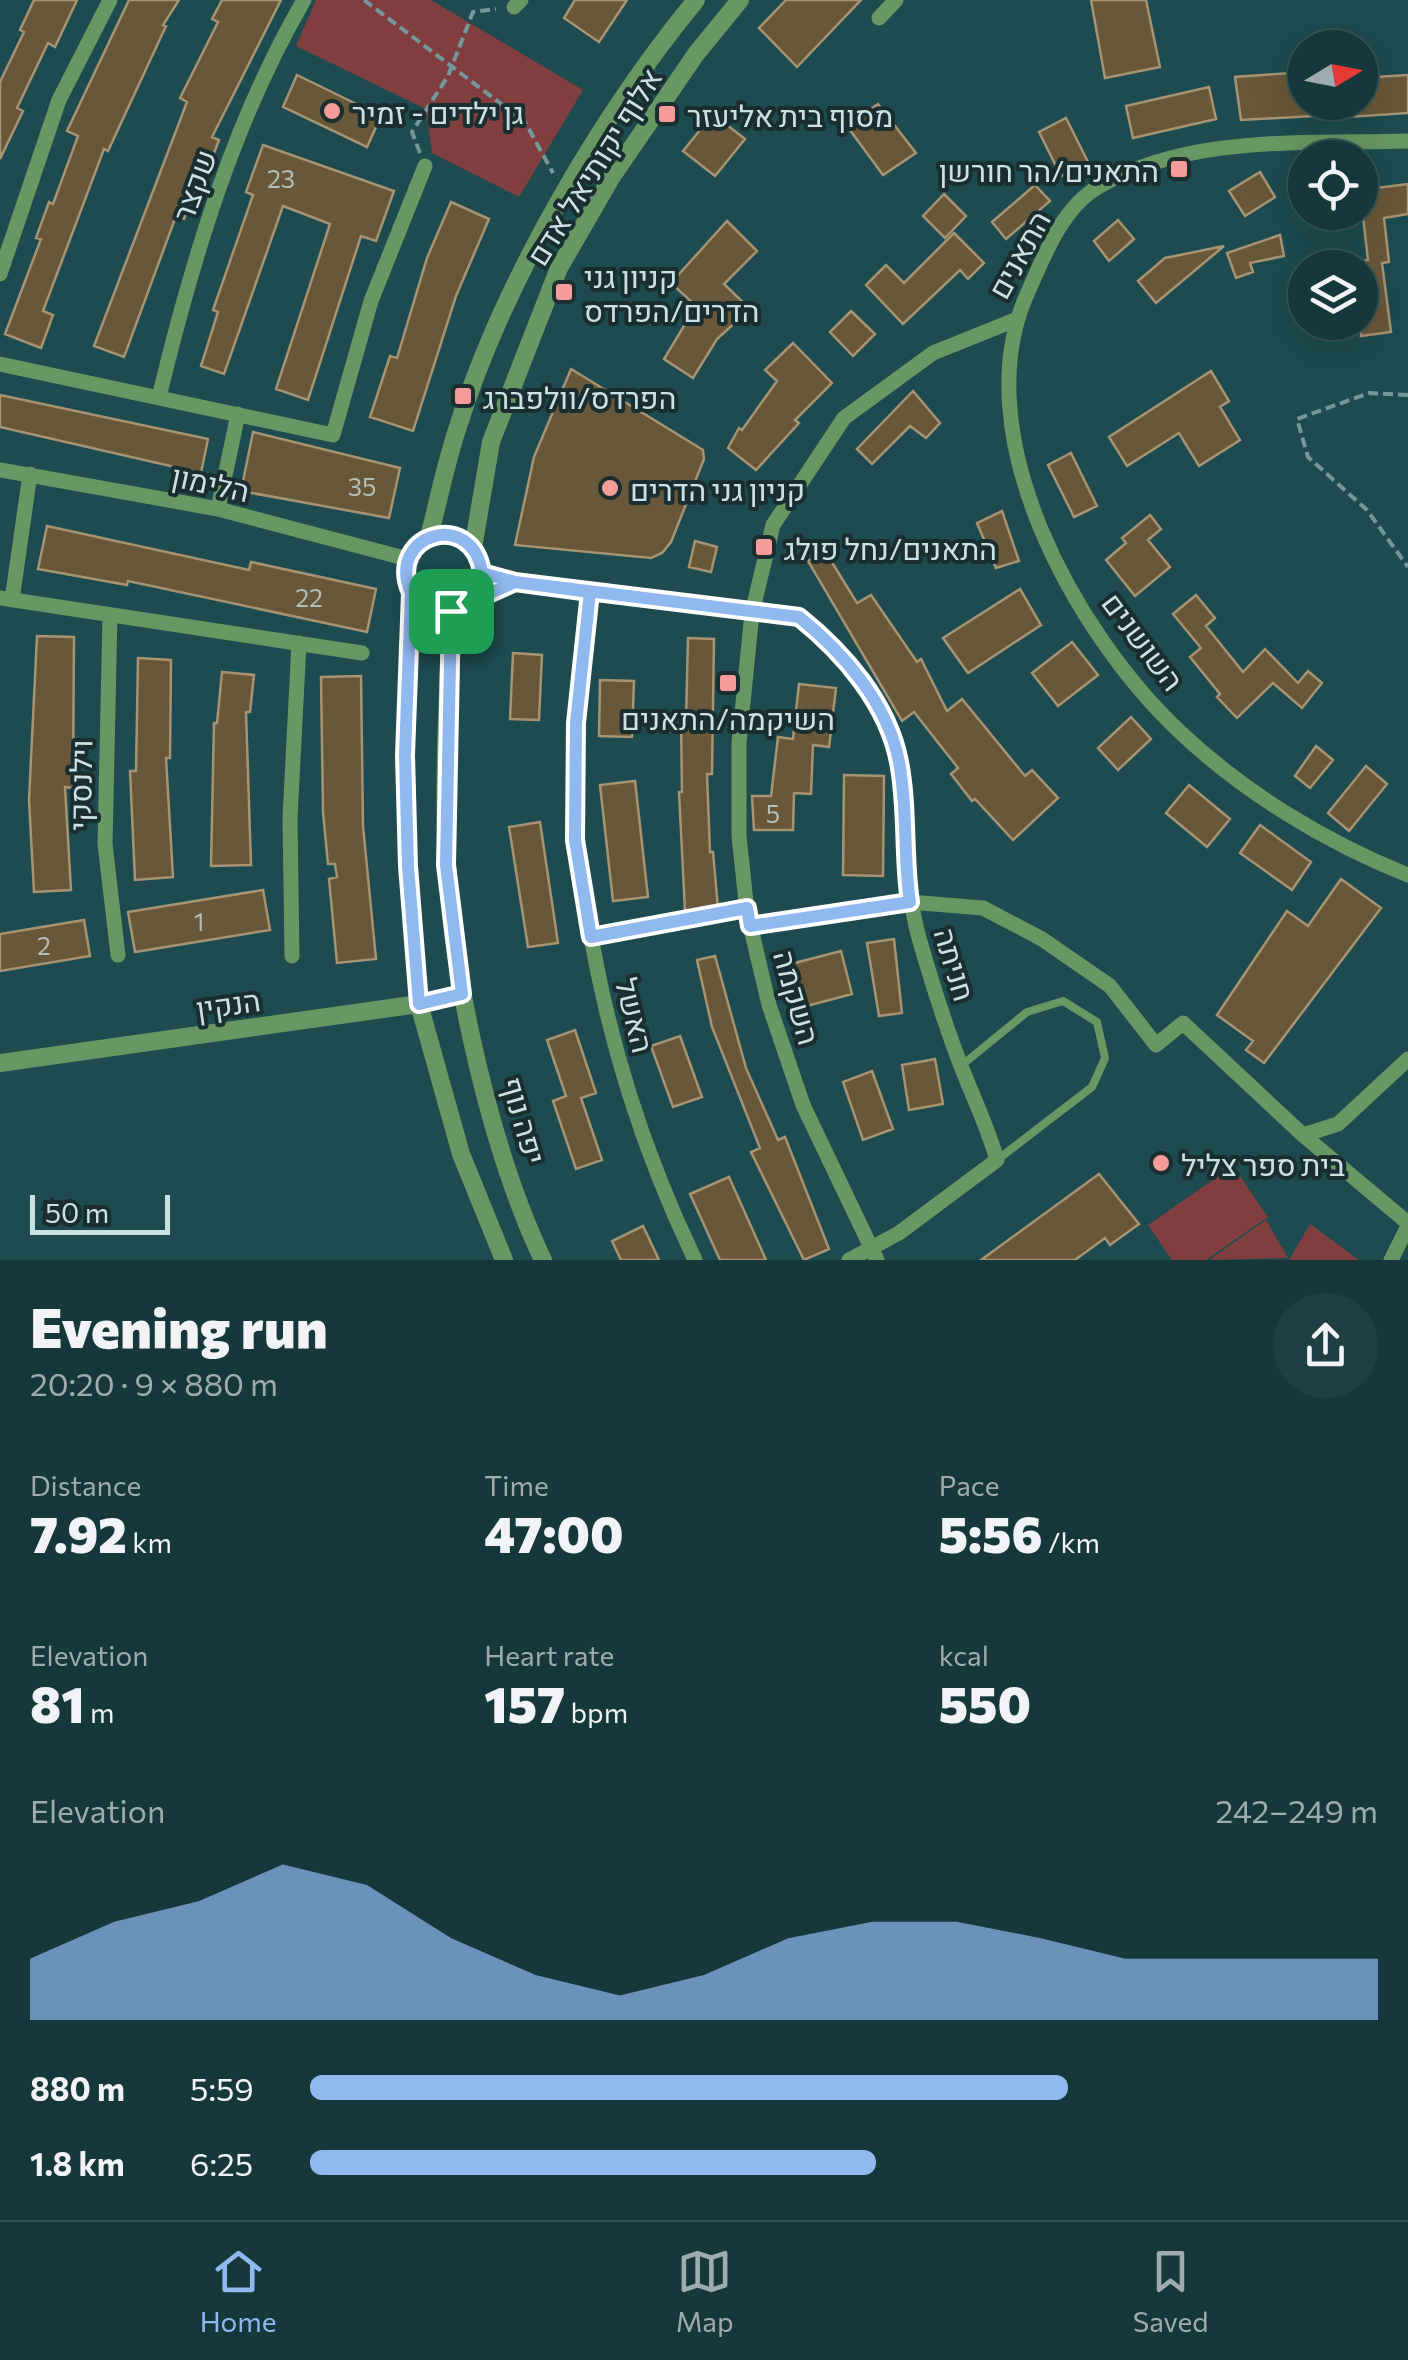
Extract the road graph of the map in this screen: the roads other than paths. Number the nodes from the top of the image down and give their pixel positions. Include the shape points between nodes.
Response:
1 (110, 0) edge
2 (304, 0) edge
3 (696, 0) edge
4 (740, 0) edge
5 (896, 0) edge
6 (879, 18) dead end
7 (1408, 142) edge
8 (425, 166) road end
9 (0, 274) edge
10 (1015, 320) junction
11 (0, 364) edge
12 (159, 398) junction
13 (238, 414) junction
14 (0, 470) edge
15 (30, 474) junction
16 (218, 510) junction
17 (429, 537) junction
18 (474, 548) junction
19 (408, 559) junction
20 (482, 573) junction
21 (515, 582) junction
22 (590, 592) junction
23 (411, 593) junction
24 (473, 598) junction
25 (6, 599) edge
26 (451, 611) junction
27 (752, 613) junction
28 (110, 615) junction
29 (299, 643) junction
30 (362, 653) dead end
31 (1408, 875) edge
32 (910, 902) junction
33 (118, 955) dead end
34 (292, 956) dead end
35 (462, 994) junction
36 (419, 1004) junction
37 (1408, 1059) edge
38 (0, 1063) edge
39 (961, 1066) junction
40 (1303, 1136) junction
41 (997, 1160) junction
42 (1408, 1224) edge
43 (872, 1254) edge
44 (504, 1260) edge
45 (544, 1260) edge
46 (695, 1260) edge
47 (849, 1260) edge
48 (1392, 1260) edge

1 - 9 street via 60,100
2 - 12 street, שקצר via 258,90 226,174 188,279
3 - 17 street, אלוף יקותיאל אדם via 564,194 495,332 456,432
4 - 18 street, אלוף יקותיאל אדם via 621,163 559,268 491,442
5 - 6 street
7 - 10 street, התאנים via 1212,150 1139,166 1093,190 1054,235
8 - 13 street via 372,301 333,435
10 - 27 street, התאנים via 933,354 844,418 772,525
10 - 31 street, השושנים via 1008,382 1013,440 1028,492 1062,573 1122,667 1228,773 1363,857
11 - 12 street
12 - 13 street
13 - 16 street
14 - 15 street, הלימון
15 - 16 street, הלימון
15 - 25 street
16 - 19 street, הלימון
17 - 18 street via 446,534
17 - 19 street
18 - 20 street
19 - 23 street
20 - 21 street, חניתה
20 - 24 street
21 - 22 street, חניתה
21 - 24 street
22 - 27 street, חניתה
22 - 46 street, האשל via 576,723 575,840 626,1087 655,1174
23 - 26 street via 427,608
23 - 36 street via 405,755
24 - 26 street
25 - 28 street
26 - 35 street, יפה נוף via 446,865
27 - 32 street, חניתה via 799,617 832,644 886,720 899,762
27 - 43 street, השקמה via 739,743 739,836 750,926 803,1105
28 - 29 street
28 - 33 street, וילנסקי via 106,844
29 - 30 street
29 - 34 street via 290,818
32 - 39 street, חניתה
32 - 40 street via 983,908 1042,939 1110,986 1156,1045 1183,1023
35 - 36 street, הנקין
35 - 45 street, יפה נוף via 500,1142
36 - 38 street, הנקין
36 - 44 street via 461,1154
37 - 40 street via 1338,1124
39 - 41 street, חניתה
39 - 41 lane via 1027,1012 1063,1001 1097,1022 1106,1058 1092,1087
40 - 42 street
41 - 43 street
42 - 48 street
43 - 47 street

